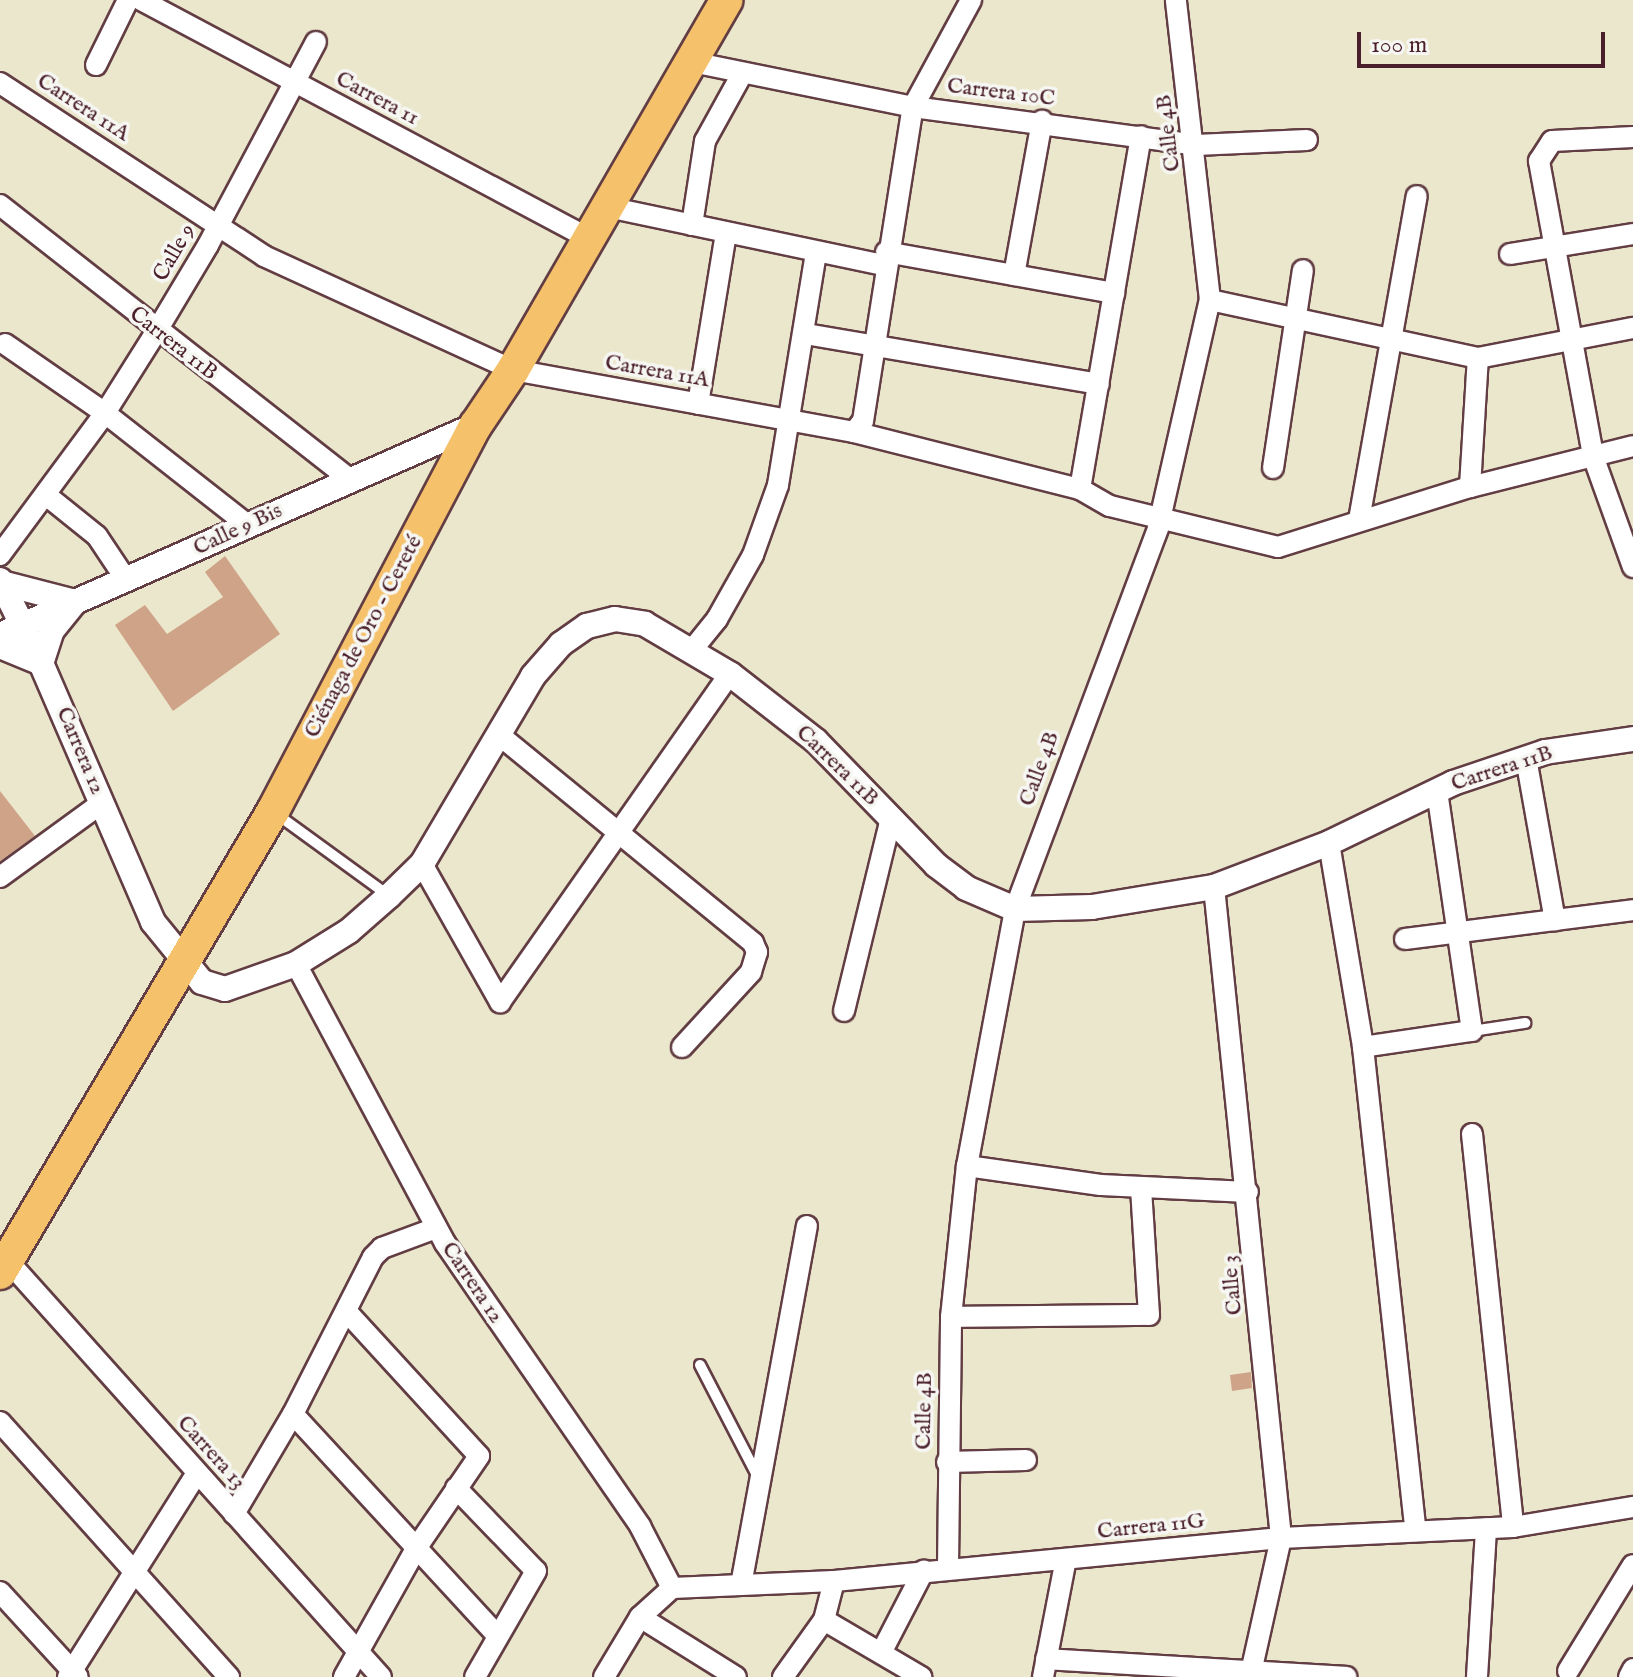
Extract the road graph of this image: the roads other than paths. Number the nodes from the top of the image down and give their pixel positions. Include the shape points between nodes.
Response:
1 (128, 0) edge
2 (141, 0) edge
3 (727, 0) edge
4 (971, 0) edge
5 (1176, 0) edge
6 (316, 42) dead end
7 (692, 62) junction
8 (96, 65) dead end
9 (742, 74) junction
10 (294, 82) junction
11 (0, 83) edge
12 (913, 107) junction
13 (1042, 121) junction
14 (1141, 136) junction
15 (1633, 137) edge
16 (1307, 140) dead end
17 (1196, 145) junction
18 (1417, 196) dead end
19 (0, 205) edge
20 (608, 207) junction
21 (219, 225) junction
22 (692, 225) junction
23 (726, 233) junction
24 (1633, 234) edge
25 (590, 239) junction
26 (1554, 245) junction
27 (816, 252) junction
28 (1510, 254) dead end
29 (885, 259) junction
30 (1303, 270) dead end
31 (1014, 275) junction
32 (1114, 293) junction
33 (1210, 300) junction
34 (1297, 319) junction
35 (1633, 328) edge
36 (156, 332) junction
37 (806, 334) junction
38 (1391, 339) junction
39 (1571, 340) junction
40 (5, 344) dead end
41 (873, 345) junction
42 (1478, 358) junction
43 (513, 370) junction
44 (1099, 384) junction
45 (698, 404) junction
46 (105, 413) junction
47 (788, 419) junction
48 (476, 425) junction
49 (854, 432) junction
50 (1633, 446) edge
51 (1593, 456) junction
52 (1273, 468) dead end
53 (349, 479) junction
54 (1470, 487) junction
55 (1080, 489) junction
56 (46, 495) junction
57 (1160, 519) junction
58 (1359, 520) junction
59 (248, 525) junction
60 (0, 555) edge
61 (1633, 567) edge
62 (127, 581) junction
63 (1, 584) edge
64 (75, 602) junction
65 (23, 624) junction
66 (0, 635) edge
67 (0, 646) edge
68 (692, 650) junction
69 (41, 663) junction
70 (730, 674) junction
71 (498, 734) junction
72 (1633, 739) edge
73 (1526, 758) junction
74 (1437, 791) junction
75 (102, 803) junction
76 (273, 811) junction
77 (891, 818) junction
78 (617, 836) junction
79 (1329, 843) junction
80 (422, 864) junction
81 (0, 877) edge
82 (1214, 887) junction
83 (389, 896) junction
84 (1015, 909) junction
85 (1633, 910) edge
86 (1555, 920) junction
87 (1457, 933) junction
88 (1405, 939) dead end
89 (183, 964) junction
90 (296, 964) junction
91 (844, 1011) dead end
92 (1525, 1023) dead end
93 (1472, 1031) junction
94 (682, 1047) dead end
95 (1363, 1047) junction
96 (1472, 1134) dead end
97 (967, 1166) junction
98 (1141, 1187) junction
99 (1248, 1192) junction
100 (807, 1226) dead end
101 (436, 1228) junction
102 (4, 1266) edge
103 (347, 1312) junction
104 (951, 1317) junction
105 (700, 1365) dead end
106 (293, 1414) junction
107 (0, 1422) edge
108 (1026, 1460) dead end
109 (947, 1462) junction
110 (197, 1473) junction
111 (760, 1481) junction
112 (456, 1488) junction
113 (1633, 1507) edge
114 (234, 1514) junction
115 (1513, 1527) junction
116 (1486, 1528) junction
117 (1416, 1531) junction
118 (1281, 1538) junction
119 (417, 1547) junction
120 (1066, 1559) junction
121 (1633, 1565) edge
122 (948, 1567) junction
123 (924, 1570) junction
124 (136, 1573) junction
125 (834, 1581) junction
126 (741, 1585) junction
127 (672, 1588) junction
128 (0, 1592) edge
129 (640, 1617) junction
130 (824, 1620) junction
131 (498, 1636) junction
132 (881, 1653) junction
133 (358, 1654) junction
134 (1044, 1668) edge
135 (1633, 1669) edge
136 (1568, 1671) dead end
137 (908, 1674) edge
138 (1252, 1674) edge
139 (73, 1675) edge
140 (229, 1677) edge
141 (344, 1677) edge
142 (381, 1677) edge
143 (475, 1677) edge
144 (604, 1677) edge
145 (736, 1677) edge
146 (783, 1677) edge
147 (1346, 1677) edge
148 (1477, 1677) edge
149 (1629, 1677) edge

1 - 8 street
2 - 10 street, Carrera 11
3 - 7 highway, Ciénaga de Oro - Cereté
4 - 12 street
5 - 17 street, Calle 4B
6 - 10 street, Calle 9
7 - 9 street, Carrera 10C
7 - 20 highway, Ciénaga de Oro - Cereté
9 - 12 street, Carrera 10C
9 - 22 street via 705,141
10 - 21 street, Calle 9
10 - 25 street, Carrera 11
11 - 21 street, Carrera 11A
12 - 13 street, Carrera 10C
12 - 29 street
13 - 14 street, Carrera 10C
13 - 31 street
14 - 17 street, Carrera 10C
14 - 32 street
15 - 26 street via 1564,139 1544,148 1539,161
16 - 17 street, Carrera 10C
17 - 33 street, Calle 4B
18 - 38 street
19 - 36 street, Carrera 11B
20 - 22 street
20 - 25 highway, Ciénaga de Oro - Cereté
21 - 36 street, Calle 9
21 - 43 street, Carrera 11A via 264,256
22 - 23 street
23 - 27 street
23 - 45 street
24 - 26 street
25 - 43 highway, Ciénaga de Oro - Cereté
26 - 28 street
26 - 39 street
27 - 29 street
27 - 37 street
29 - 31 street
29 - 41 street
30 - 34 street
31 - 32 street
32 - 44 street
33 - 34 street
33 - 57 street, Calle 4B
34 - 38 street
34 - 52 street
35 - 39 street
36 - 46 street, Calle 9
36 - 53 street, Carrera 11B
37 - 41 street
37 - 47 street
38 - 42 street
38 - 58 street
39 - 42 street
39 - 51 street
40 - 46 street
41 - 44 street
41 - 49 street via 863,421
42 - 54 street
43 - 45 street, Carrera 11A
43 - 48 highway, Ciénaga de Oro - Cereté
44 - 55 street
45 - 47 street, Carrera 11A
46 - 56 street, Calle 9
46 - 59 street
47 - 49 street, Carrera 11A
47 - 68 street via 778,485 753,555 717,619
48 - 53 street, Calle 9 Bis
48 - 76 highway, Ciénaga de Oro - Cereté
49 - 55 street, Carrera 11A
50 - 51 street, Carrera 11A
51 - 54 street, Carrera 11A
51 - 61 street
53 - 59 street, Calle 9 Bis
54 - 58 street, Carrera 11A
55 - 57 street, Carrera 11A via 1110,506
56 - 60 street, Calle 9
56 - 62 street via 97,536
57 - 58 street, Carrera 11A via 1278,547
57 - 84 street, Calle 4B
59 - 62 street, Calle 9 Bis
62 - 64 street, Calle 9 Bis
63 - 64 street
63 - 65 street, Carrera 12
64 - 65 street, Calle 9 Bis
64 - 69 street via 52,630
65 - 66 street, Calle 9 Bis
65 - 69 street, Carrera 12
67 - 69 street
68 - 70 street, Carrera 11B
68 - 71 street, Carrera 11B via 645,624 615,619 587,626 561,644 533,676
69 - 75 street, Carrera 12
70 - 77 street, Carrera 11B via 816,741
70 - 78 street
71 - 78 street
71 - 80 street, Carrera 11B
72 - 73 street, Carrera 11B
73 - 74 street, Carrera 11B
73 - 86 street
74 - 79 street, Carrera 11B
74 - 87 street
75 - 81 street
75 - 89 street, Carrera 12 via 153,922
76 - 83 lane
76 - 89 highway, Ciénaga de Oro - Cereté
77 - 84 street, Carrera 11B via 966,888
77 - 91 street
78 - 80 street via 500,1002
78 - 94 street via 753,943 757,952 751,972
79 - 82 street, Carrera 11B
79 - 95 street
80 - 83 street, Carrera 11B
82 - 84 street, Carrera 11B via 1092,907
82 - 99 street, Calle 3
83 - 90 street, Carrera 11B via 349,931
84 - 97 street, Calle 4B
85 - 86 street
86 - 87 street
87 - 88 street
87 - 93 street
89 - 90 street, Carrera 11B via 202,982 225,989
89 - 102 highway, Ciénaga de Oro - Cereté
90 - 101 street, Carrera 12
92 - 93 lane
93 - 95 street
95 - 117 street
96 - 115 street
97 - 98 street
97 - 104 street, Calle 4B
98 - 99 street
98 - 104 street via 1149,1315
99 - 118 street, Calle 3
100 - 111 street
101 - 103 street via 382,1248
101 - 127 street, Carrera 12 via 640,1526
102 - 110 street, Carrera 13
103 - 106 street
103 - 112 street via 479,1456
104 - 109 street, Calle 4B
105 - 111 lane
106 - 114 street
106 - 119 street
107 - 124 street
108 - 109 street
109 - 122 street, Calle 4B
110 - 114 street, Carrera 13
110 - 124 street
111 - 126 street
112 - 119 street
112 - 131 street via 536,1571
113 - 115 street, Carrera 11G
114 - 133 street, Carrera 13
115 - 116 street, Carrera 11G
116 - 117 street, Carrera 11G
116 - 148 street
117 - 118 street, Carrera 11G
118 - 120 street, Carrera 11G
118 - 138 street, Calle 3
119 - 131 street
119 - 133 street
120 - 122 street, Carrera 11G
120 - 134 street
121 - 136 street
122 - 123 street, Carrera 11G
123 - 125 street, Carrera 11G
123 - 132 street
124 - 139 street
124 - 140 street
125 - 126 street, Carrera 11G
125 - 130 street
126 - 127 street, Carrera 11G
127 - 129 street
128 - 139 street
129 - 144 street
129 - 145 street
130 - 132 street
130 - 146 street
131 - 143 street
132 - 137 street
133 - 141 street
133 - 142 street, Carrera 13
134 - 138 street
135 - 149 street
138 - 147 street

